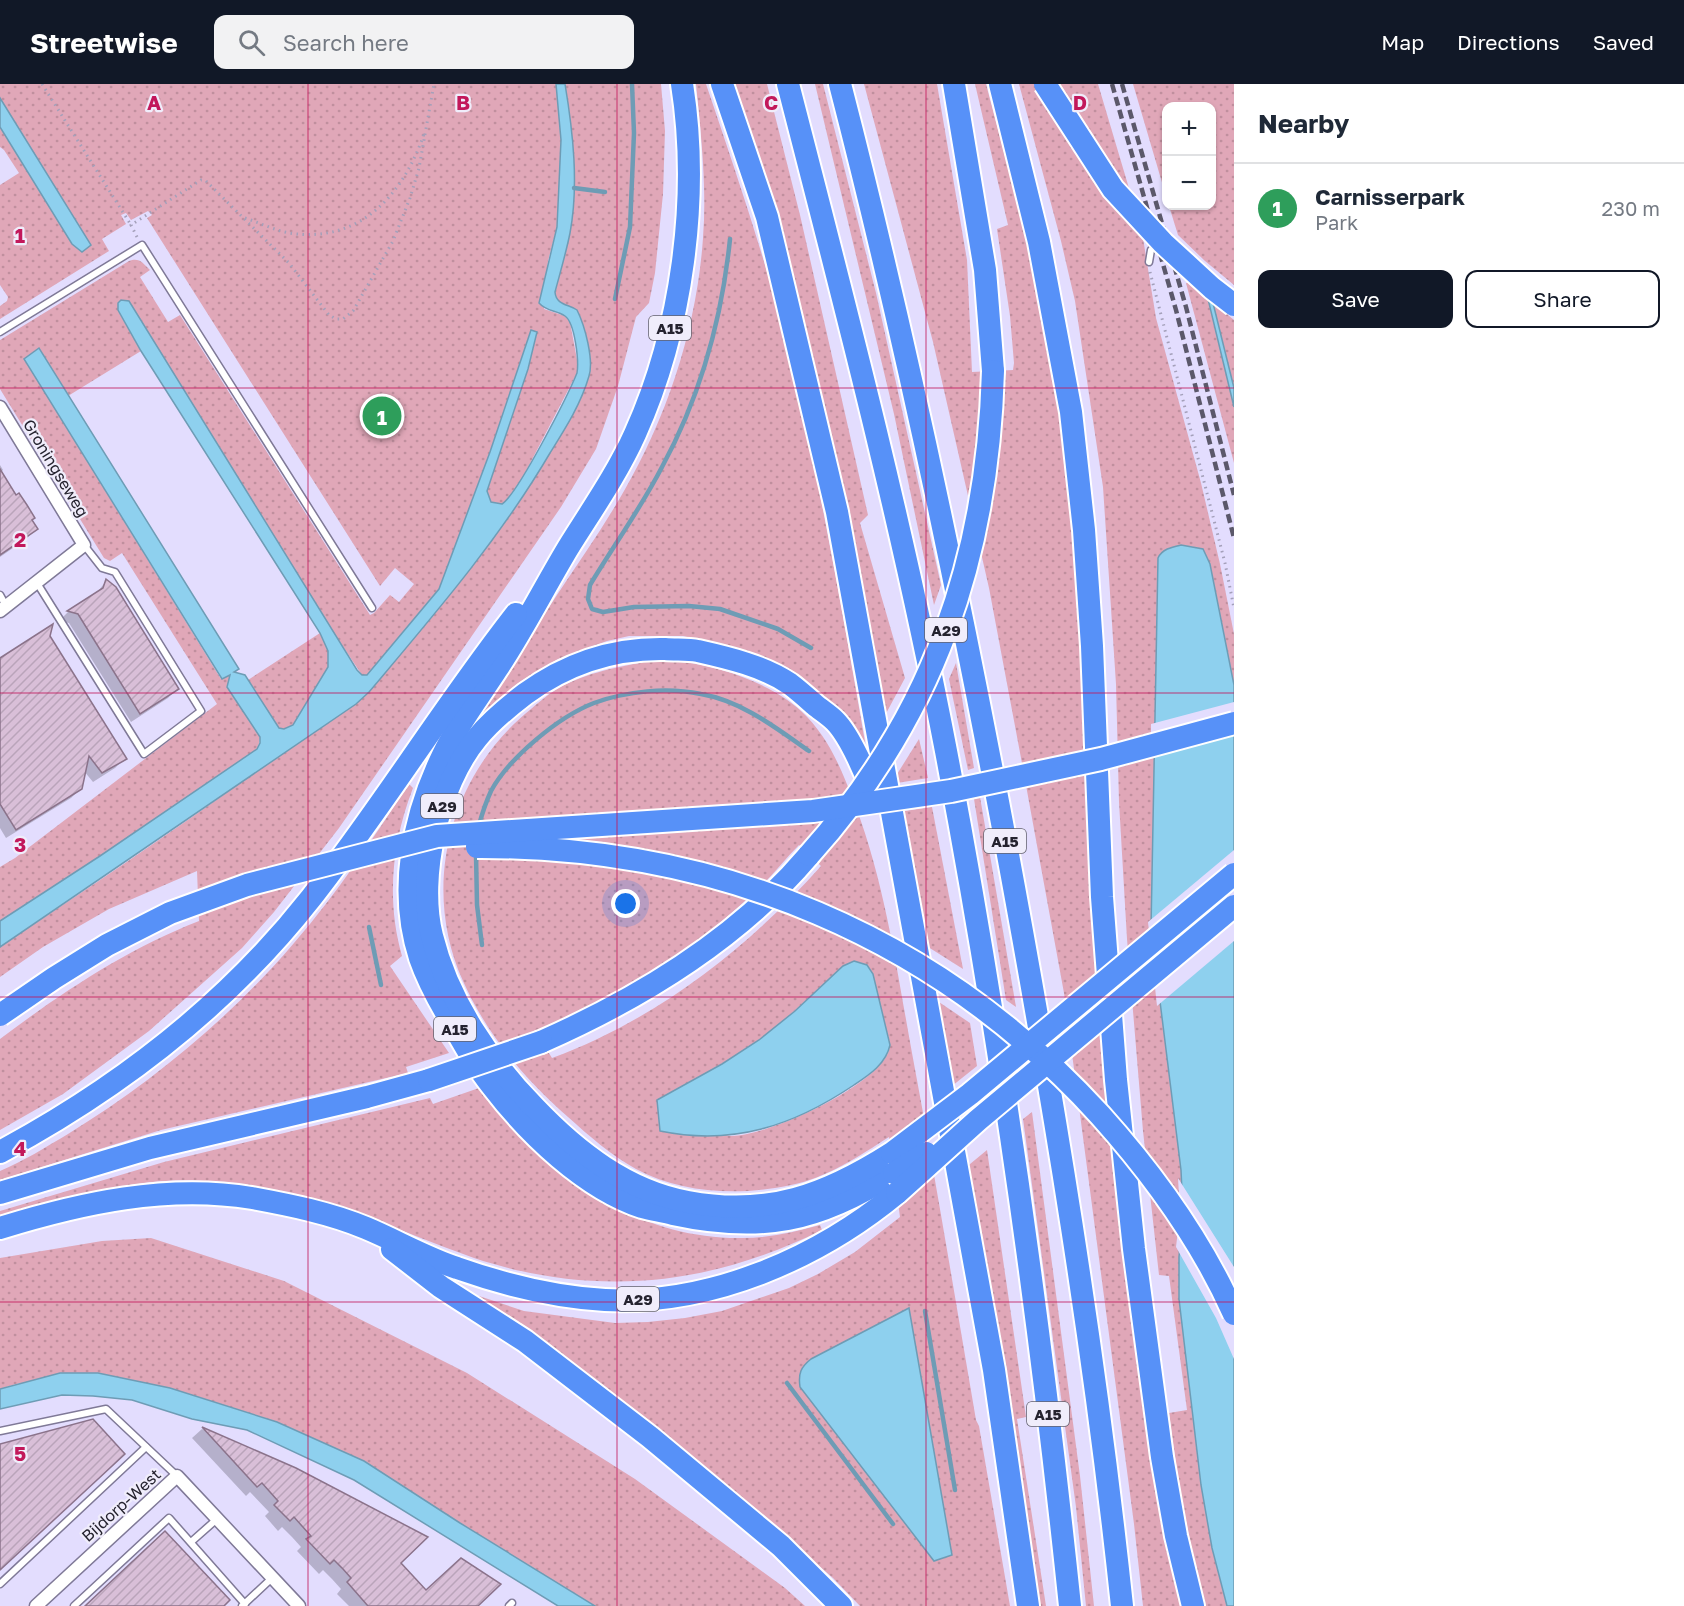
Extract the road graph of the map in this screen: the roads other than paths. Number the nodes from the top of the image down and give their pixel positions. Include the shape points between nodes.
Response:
1 (682, 84) edge
2 (722, 84) edge
3 (788, 84) edge
4 (840, 84) edge
5 (954, 84) edge
6 (1000, 84) edge
7 (1045, 84) edge
8 (1168, 242) dead end
9 (1149, 262) road end
10 (1234, 306) edge
11 (0, 332) edge
12 (0, 407) edge
13 (84, 545) junction
14 (567, 549) junction
15 (37, 583) junction
16 (2, 604) edge
17 (372, 608) dead end
18 (1234, 723) edge
19 (355, 858) junction
20 (1234, 874) edge
21 (1234, 906) edge
22 (919, 957) junction
23 (0, 1015) edge
24 (0, 1152) edge
25 (894, 1173) junction
26 (0, 1193) edge
27 (0, 1228) edge
28 (366, 1228) junction
29 (1234, 1314) edge
30 (0, 1431) edge
31 (146, 1447) junction
32 (177, 1476) junction
33 (217, 1518) junction
34 (190, 1542) junction
35 (272, 1577) junction
36 (0, 1584) edge
37 (243, 1605) edge
38 (36, 1606) edge
39 (74, 1606) edge
40 (299, 1606) edge
41 (841, 1606) edge
42 (1028, 1606) edge
43 (1070, 1606) edge
44 (1122, 1606) edge
45 (1192, 1606) edge

1 - 14 highway, A15 via 689,155 687,229 676,302 657,375 635,435
2 - 22 highway, A15 via 767,217 837,512
3 - 43 highway, A15 via 849,320 946,750 1024,1222
4 - 44 highway, A15 via 890,283 969,650 1034,995 1095,1375
5 - 26 highway, A29, bridge via 985,270 993,371 982,493 964,575 947,628 918,695 878,768 809,855 757,907 686,964 613,1009 541,1042 429,1080 174,1141
6 - 45 highway via 1039,242 1071,412 1084,530 1101,876 1116,1080 1162,1457
7 - 10 highway, bridge via 1113,189 1172,251
8 - 9 lane via 1152,248
11 - 17 lane via 142,245
12 - 13 street, Groningseweg
13 - 15 street
13 - 15 lane via 102,568 114,572 201,711 144,754
14 - 24 highway, A15 via 478,663 310,898 251,967 208,1009 102,1092
14 - 25 highway, A15 via 500,666 454,736 419,816 410,872 411,916 419,955 432,989 474,1063 535,1135 605,1190 641,1207 718,1222 774,1222 833,1206
15 - 16 street
18 - 19 highway, A29, bridge via 1101,759 951,791 813,811 437,836
19 - 23 highway, A29, bridge via 247,885 170,914 107,945
19 - 29 highway, bridge via 471,847 585,851 641,860 746,886 857,931 982,1007 1052,1065 1114,1131 1167,1198
20 - 25 highway, A29, bridge via 956,1107
21 - 25 highway, A15, bridge via 978,1120
22 - 25 highway, A29 via 903,914 881,816 865,772 837,722 789,683 741,661 693,650 636,649 576,664 538,684 475,740 437,816 427,900 431,932 449,984 477,1034 511,1082 584,1153 614,1174 654,1193 698,1204 745,1207 788,1202 847,1180
22 - 42 highway, A15 via 994,1370
25 - 28 highway, A29 via 870,1215 827,1243 780,1266 721,1286 629,1300 582,1298 515,1286 455,1268
27 - 28 highway, A29 via 106,1201 188,1194 252,1198 306,1209
28 - 41 highway, A29 via 441,1287 525,1341 650,1437 781,1546
30 - 31 lane via 106,1409
31 - 32 lane
31 - 36 lane
32 - 33 street, Bijdorp-West
32 - 38 street, Bijdorp-West
33 - 34 lane
33 - 35 street, Bijdorp-West
34 - 37 lane
34 - 39 lane via 169,1518
35 - 37 lane
35 - 40 street, Bijdorp-West

